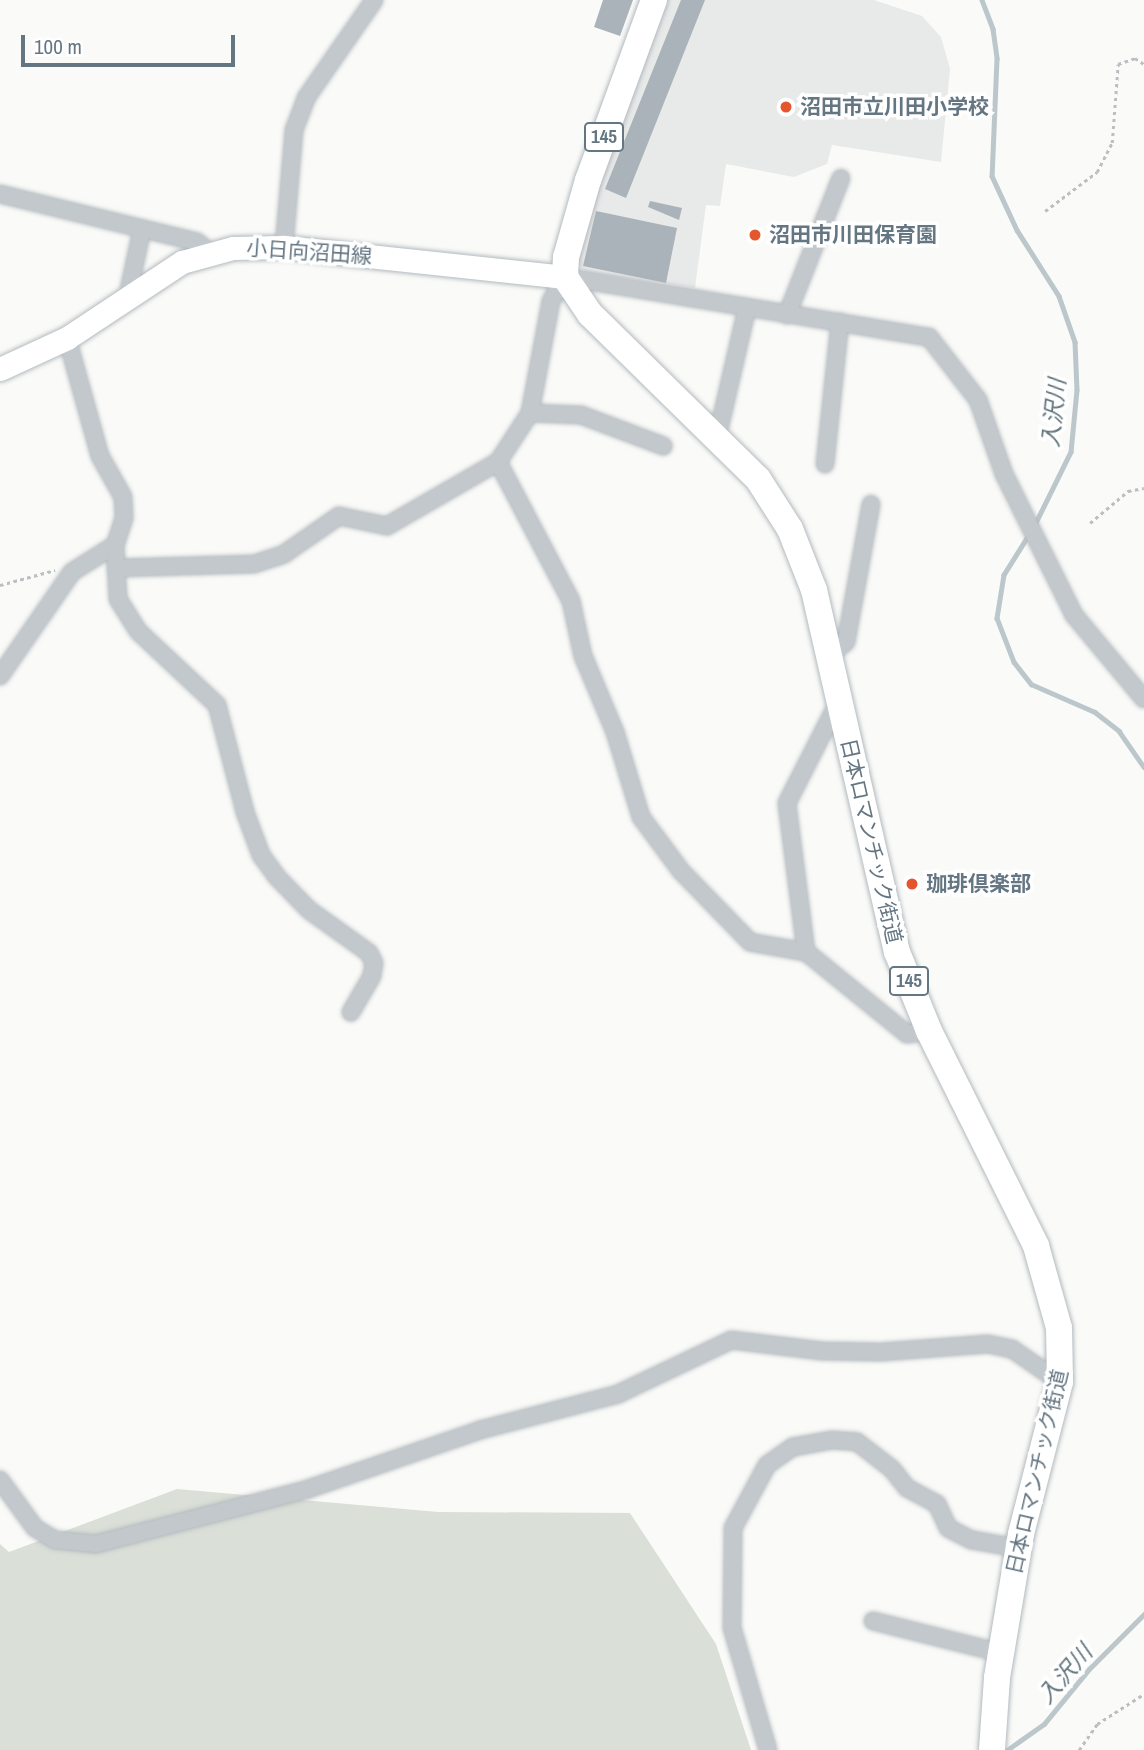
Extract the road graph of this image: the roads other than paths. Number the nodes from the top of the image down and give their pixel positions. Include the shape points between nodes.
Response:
1 (374, 0) edge
2 (654, 0) edge
3 (841, 178) dead end
4 (0, 194) edge
5 (142, 229) junction
6 (284, 247) junction
7 (210, 252) junction
8 (565, 277) junction
9 (128, 295) junction
10 (747, 308) junction
11 (788, 315) junction
12 (840, 322) junction
13 (67, 338) junction
14 (0, 369) edge
15 (530, 413) junction
16 (717, 438) junction
17 (663, 446) dead end
18 (498, 463) junction
19 (825, 464) dead end
20 (871, 504) dead end
21 (115, 545) junction
22 (116, 568) junction
23 (828, 656) junction
24 (0, 676) edge
25 (1144, 699) edge
26 (838, 703) junction
27 (806, 952) junction
28 (351, 1012) dead end
29 (929, 1031) junction
30 (1060, 1382) junction
31 (0, 1480) edge
32 (1018, 1548) junction
33 (873, 1621) dead end
34 (1000, 1653) junction
35 (768, 1750) edge
36 (992, 1750) edge

1 - 6 street via 302,108 294,130
2 - 8 highway, 145 via 588,180 566,257
3 - 11 street
4 - 5 street
5 - 7 street via 197,242
5 - 9 street
6 - 7 main road, 小日向沼田線
6 - 8 main road, 小日向沼田線
7 - 9 main road, 小日向沼田線 via 182,262
8 - 10 street
8 - 15 street via 551,301
8 - 16 highway, 日本ロマンチック街道 / 145 via 590,314
9 - 13 main road, 小日向沼田線
10 - 11 street
10 - 16 street
11 - 12 street
12 - 19 street
12 - 25 street via 929,337 978,400 1027,522 1074,615
13 - 14 main road, 小日向沼田線
13 - 21 street via 100,456 123,497 124,518
15 - 17 street via 581,415
15 - 18 street
16 - 23 highway, 日本ロマンチック街道 / 145 via 758,479 790,529 814,590
18 - 22 street via 387,526 339,516 284,554 254,564
18 - 27 street via 571,601 583,656 615,732 641,817 681,871 750,942
20 - 23 street via 846,642
21 - 22 street
21 - 24 street via 72,572
22 - 28 street via 118,599 139,632 217,705 261,855 309,910 369,954 374,963 372,976
23 - 26 highway, 日本ロマンチック街道 / 145
26 - 27 street via 787,803
26 - 29 highway, 日本ロマンチック街道 / 145 via 897,952
27 - 29 street via 907,1034
29 - 30 highway, 日本ロマンチック街道 / 145 via 1036,1246 1059,1328
30 - 31 street via 1012,1349 988,1344 834,1352 731,1340 618,1394 480,1430 294,1493 96,1544 55,1540 35,1528
30 - 32 highway, 日本ロマンチック街道 / 145
32 - 34 highway, 日本ロマンチック街道 / 145
32 - 35 street via 972,1540 948,1528 937,1504 907,1488 892,1469 857,1442 831,1440 793,1447 767,1465 733,1528 732,1628
33 - 34 street
34 - 36 highway, 日本ロマンチック街道 / 145

